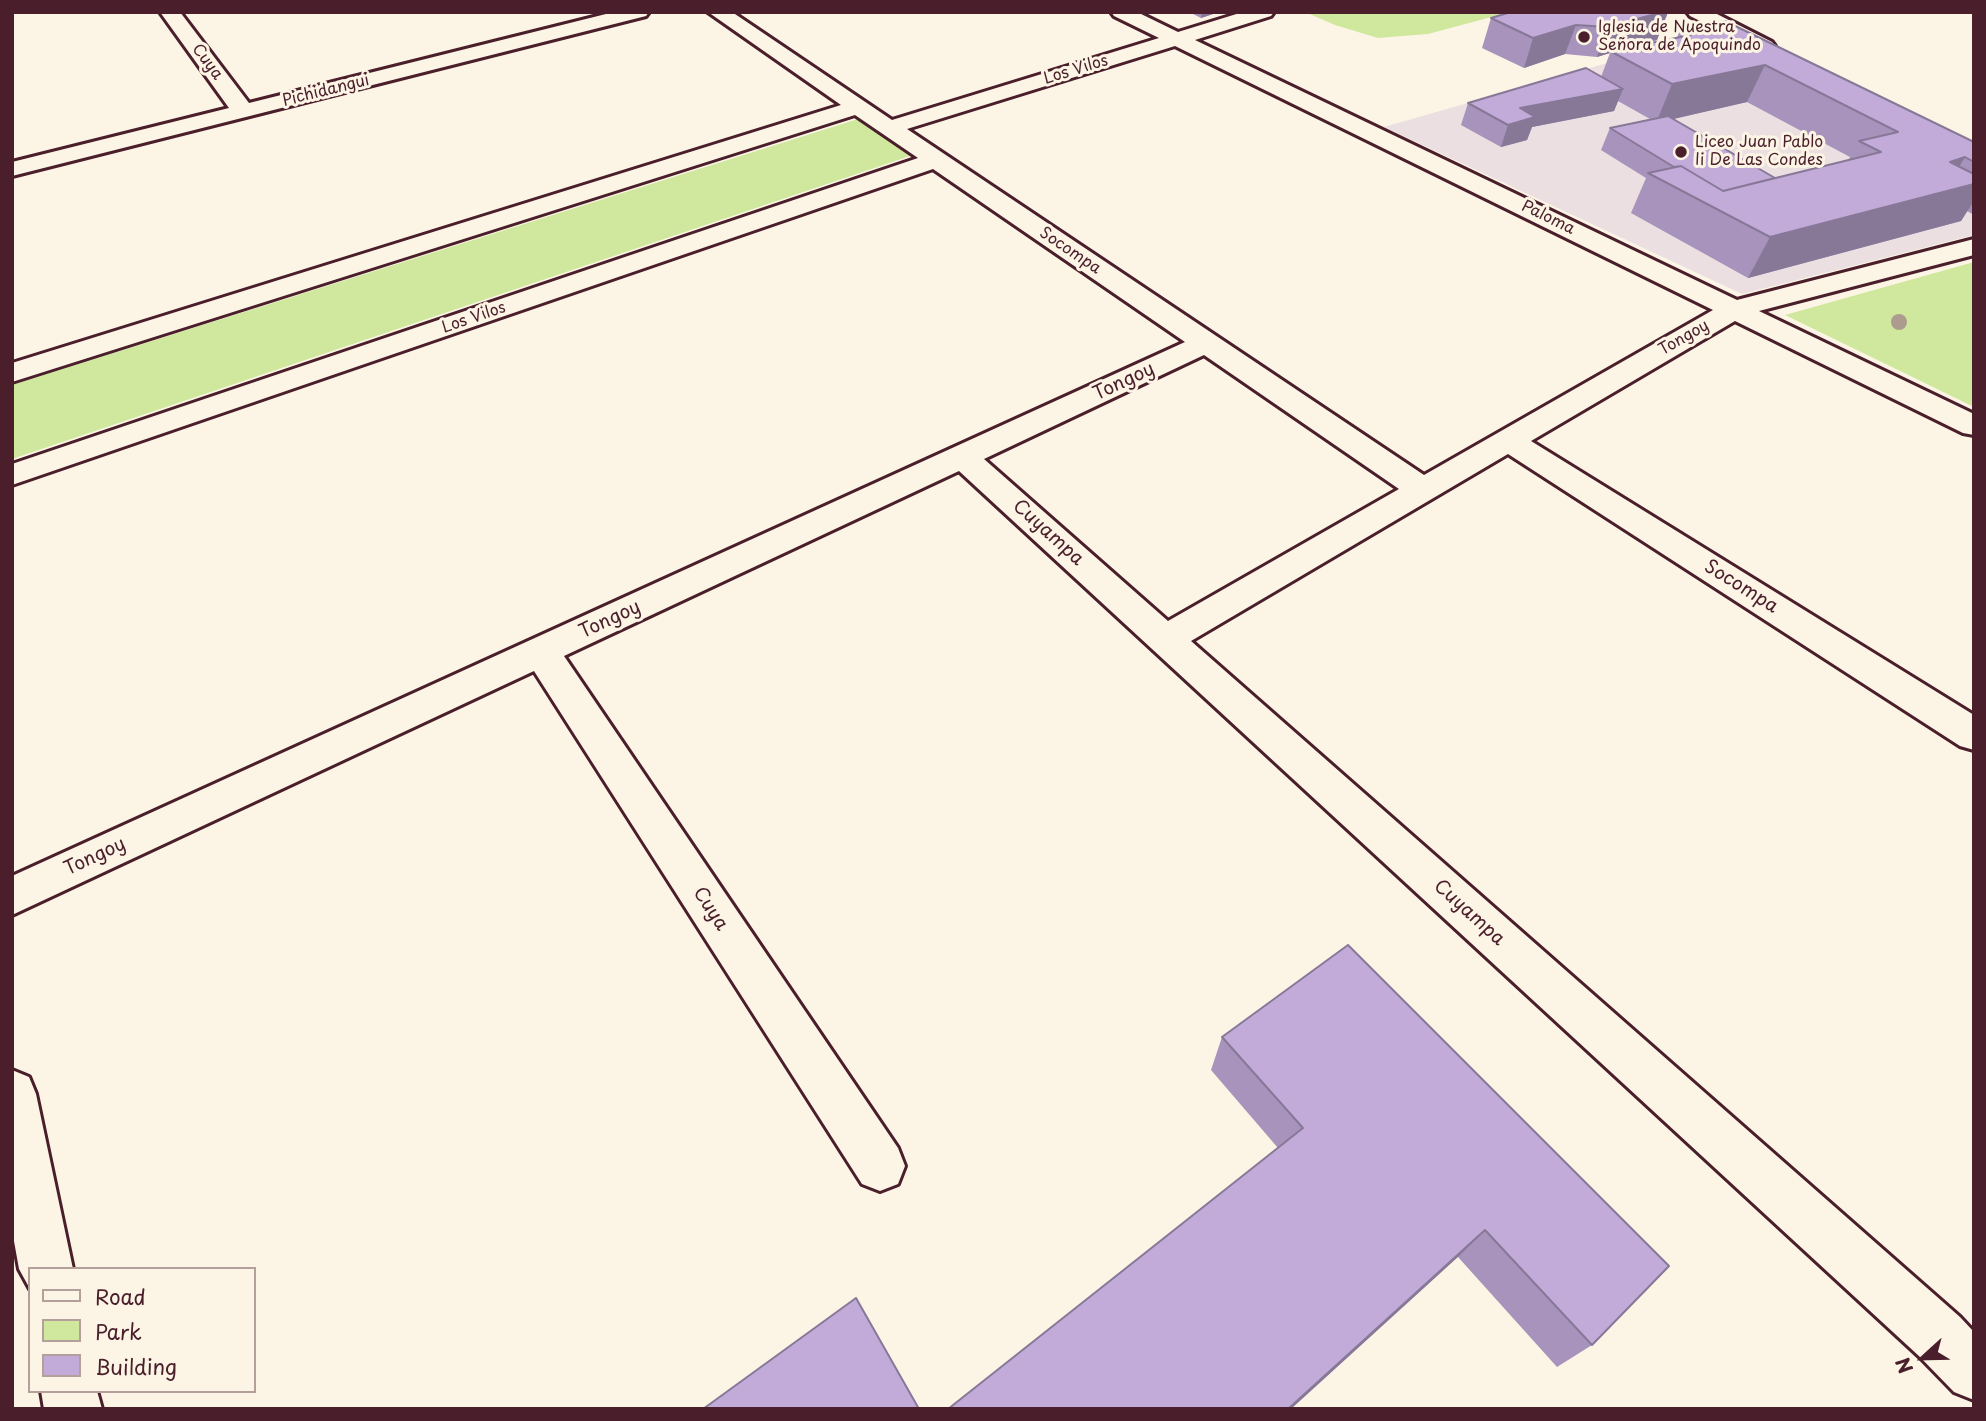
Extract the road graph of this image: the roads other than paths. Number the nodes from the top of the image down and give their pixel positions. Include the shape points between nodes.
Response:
1 (170, 12) edge
2 (639, 12) edge
3 (718, 12) edge
4 (1121, 12) edge
5 (1264, 12) edge
6 (1697, 12) edge
7 (595, 17) edge
8 (1176, 39) junction
9 (1781, 54) edge
10 (858, 107) junction
11 (243, 111) junction
12 (888, 128) junction
13 (936, 160) junction
14 (12, 169) edge
15 (1974, 247) edge
16 (1735, 309) junction
17 (1207, 344) junction
18 (12, 373) edge
19 (1974, 426) edge
20 (1508, 440) junction
21 (962, 456) junction
22 (12, 475) edge
23 (1423, 490) junction
24 (1166, 639) junction
25 (541, 652) junction
26 (1974, 735) edge
27 (12, 895) edge
28 (12, 1094) edge
29 (880, 1166) dead end
30 (46, 1267) edge
31 (1974, 1372) edge

1 - 11 street, Cuya
2 - 7 street, Pichidangui
3 - 10 street, Socompa
4 - 8 street, Paloma
5 - 8 street, Los Vilos
6 - 9 street
7 - 11 street, Pichidangui
8 - 12 street, Los Vilos
8 - 16 street, Paloma
10 - 12 street, Socompa
10 - 18 street
11 - 14 street, Pichidangui
12 - 13 street, Socompa
13 - 17 street, Socompa
13 - 22 street, Los Vilos
15 - 16 street, Tongoy
16 - 19 street, Paloma
16 - 20 street, Tongoy
17 - 21 street, Tongoy
17 - 23 street, Socompa
20 - 23 street, Tongoy
20 - 26 street, Socompa
21 - 24 street, Cuyampa
21 - 25 street, Tongoy
23 - 24 street, Tongoy
24 - 31 street, Cuyampa via 1941,1337
25 - 27 street, Tongoy
25 - 29 street, Cuya
28 - 30 street

